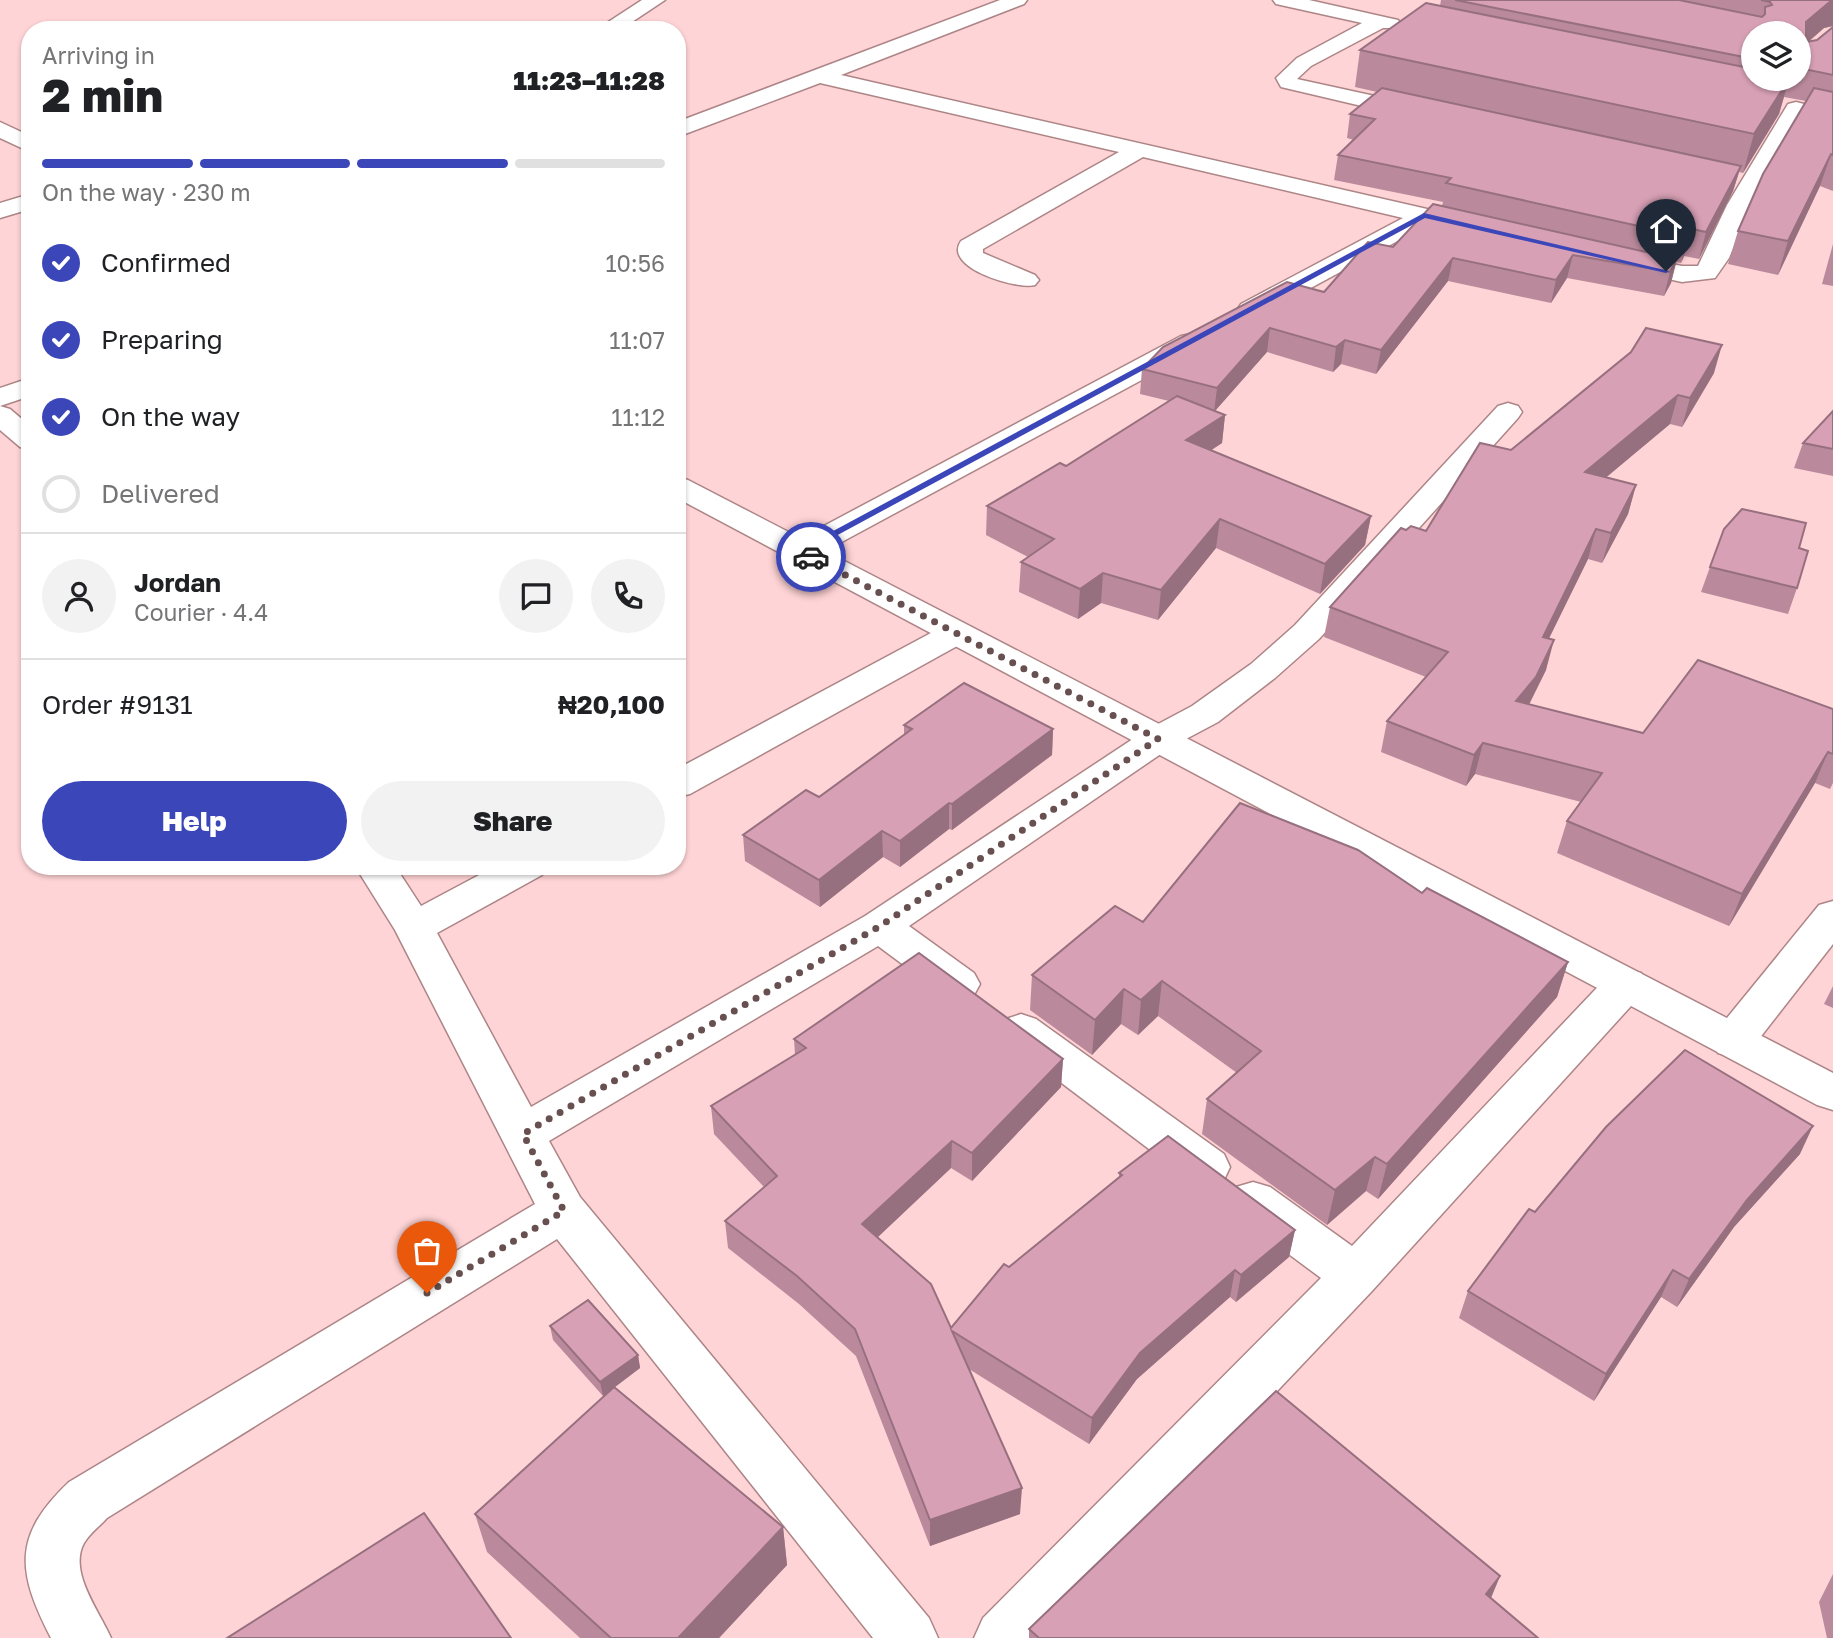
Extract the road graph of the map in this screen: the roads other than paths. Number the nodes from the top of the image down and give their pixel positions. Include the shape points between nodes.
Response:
1 (655, 0) edge
2 (1017, 0) edge
3 (1283, 0) edge
4 (621, 21) edge
5 (1380, 22) junction
6 (1406, 27) edge
7 (819, 76) junction
8 (1821, 113) edge
9 (686, 117) edge
10 (1437, 117) edge
11 (700, 121) junction
12 (686, 126) edge
13 (0, 129) edge
14 (21, 140) edge
15 (1139, 150) junction
16 (1724, 179) edge
17 (1751, 185) junction
18 (21, 204) edge
19 (0, 211) edge
20 (1424, 216) junction
21 (1502, 234) edge
22 (1606, 258) edge
23 (1026, 280) dead end
24 (21, 390) edge
25 (0, 398) edge
26 (1508, 412) dead end
27 (0, 415) edge
28 (21, 433) edge
29 (686, 491) edge
30 (801, 551) junction
31 (956, 633) junction
32 (1158, 739) junction
33 (686, 780) edge
34 (381, 875) edge
35 (511, 875) edge
36 (1833, 915) edge
37 (880, 926) junction
38 (414, 928) junction
39 (1626, 984) junction
40 (1733, 1041) junction
41 (1833, 1093) edge
42 (523, 1134) junction
43 (564, 1211) junction
44 (1355, 1276) junction
45 (82, 1638) edge
46 (909, 1638) edge
47 (1003, 1638) edge

1 - 4 street
2 - 7 street
3 - 5 street
5 - 6 street
5 - 10 street via 1304,62 1286,78 1287,83
7 - 11 street
7 - 15 street
8 - 17 street via 1786,106
9 - 11 street
11 - 12 street
13 - 14 street
15 - 20 street
15 - 23 street via 970,246 970,256
16 - 17 street
17 - 22 street via 1706,273 1682,274
18 - 19 street
20 - 21 street
20 - 30 street
24 - 25 street
26 - 32 street via 1307,632 1205,714
27 - 28 street
29 - 30 street
30 - 31 street
31 - 32 street
31 - 33 street
32 - 37 street
32 - 39 street
34 - 38 street
35 - 38 street
36 - 40 street
37 - 42 street
37 - 44 street
38 - 42 street
39 - 40 street
39 - 44 street
40 - 41 street
42 - 43 street
43 - 45 street via 88,1500 63,1526 51,1559 55,1586
43 - 46 street
44 - 47 street

